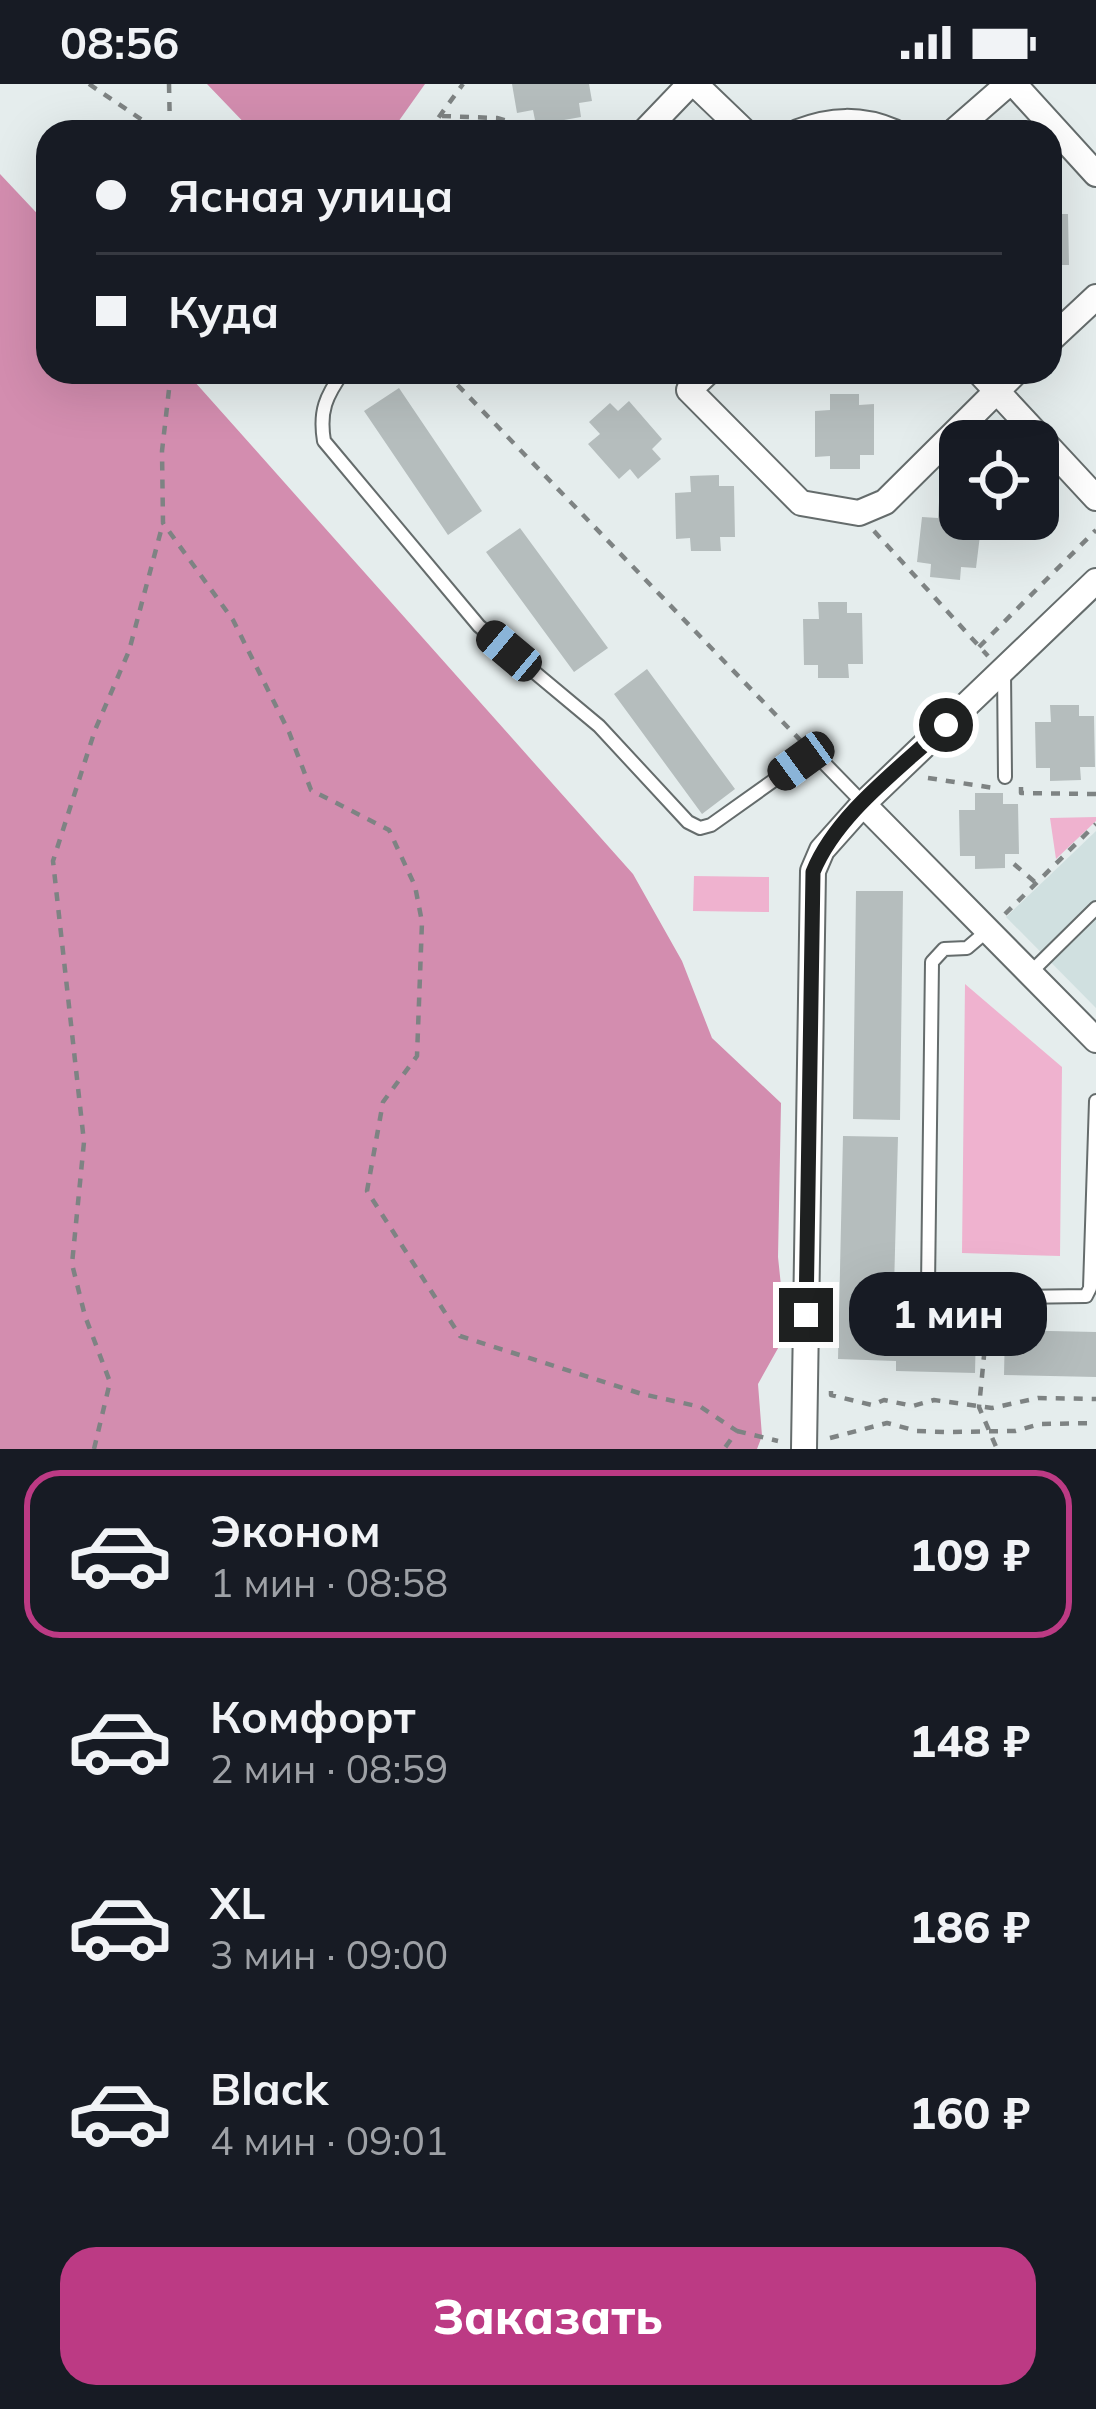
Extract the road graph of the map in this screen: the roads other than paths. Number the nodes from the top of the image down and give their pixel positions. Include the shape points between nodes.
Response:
1 (692, 84) edge
2 (1011, 84) edge
3 (656, 120) edge
4 (732, 120) edge
5 (968, 120) edge
6 (1045, 120) edge
7 (1062, 138) edge
8 (1096, 174) edge
9 (1096, 296) edge
10 (1062, 329) edge
11 (335, 384) edge
12 (695, 384) edge
13 (985, 384) edge
14 (991, 384) edge
15 (1096, 498) edge
16 (1096, 581) edge
17 (1004, 669) junction
18 (1003, 783) road end
19 (863, 804) junction
20 (1096, 908) edge
21 (988, 930) junction
22 (1030, 973) junction
23 (1096, 1040) edge
24 (1096, 1101) edge
25 (804, 1448) edge

1 - 3 street
1 - 4 street
2 - 5 street
2 - 6 street
7 - 8 street
9 - 10 street
11 - 19 lane via 321,421 324,441 479,626 599,726 688,821 711,825 814,758
12 - 13 street via 801,502 859,513 884,502
14 - 15 street
16 - 17 street
17 - 18 lane
17 - 19 street
19 - 21 street
19 - 25 street via 813,872
20 - 22 lane
21 - 22 street
21 - 24 lane via 932,962 928,1287 939,1298 1079,1298 1090,1288
22 - 23 street

